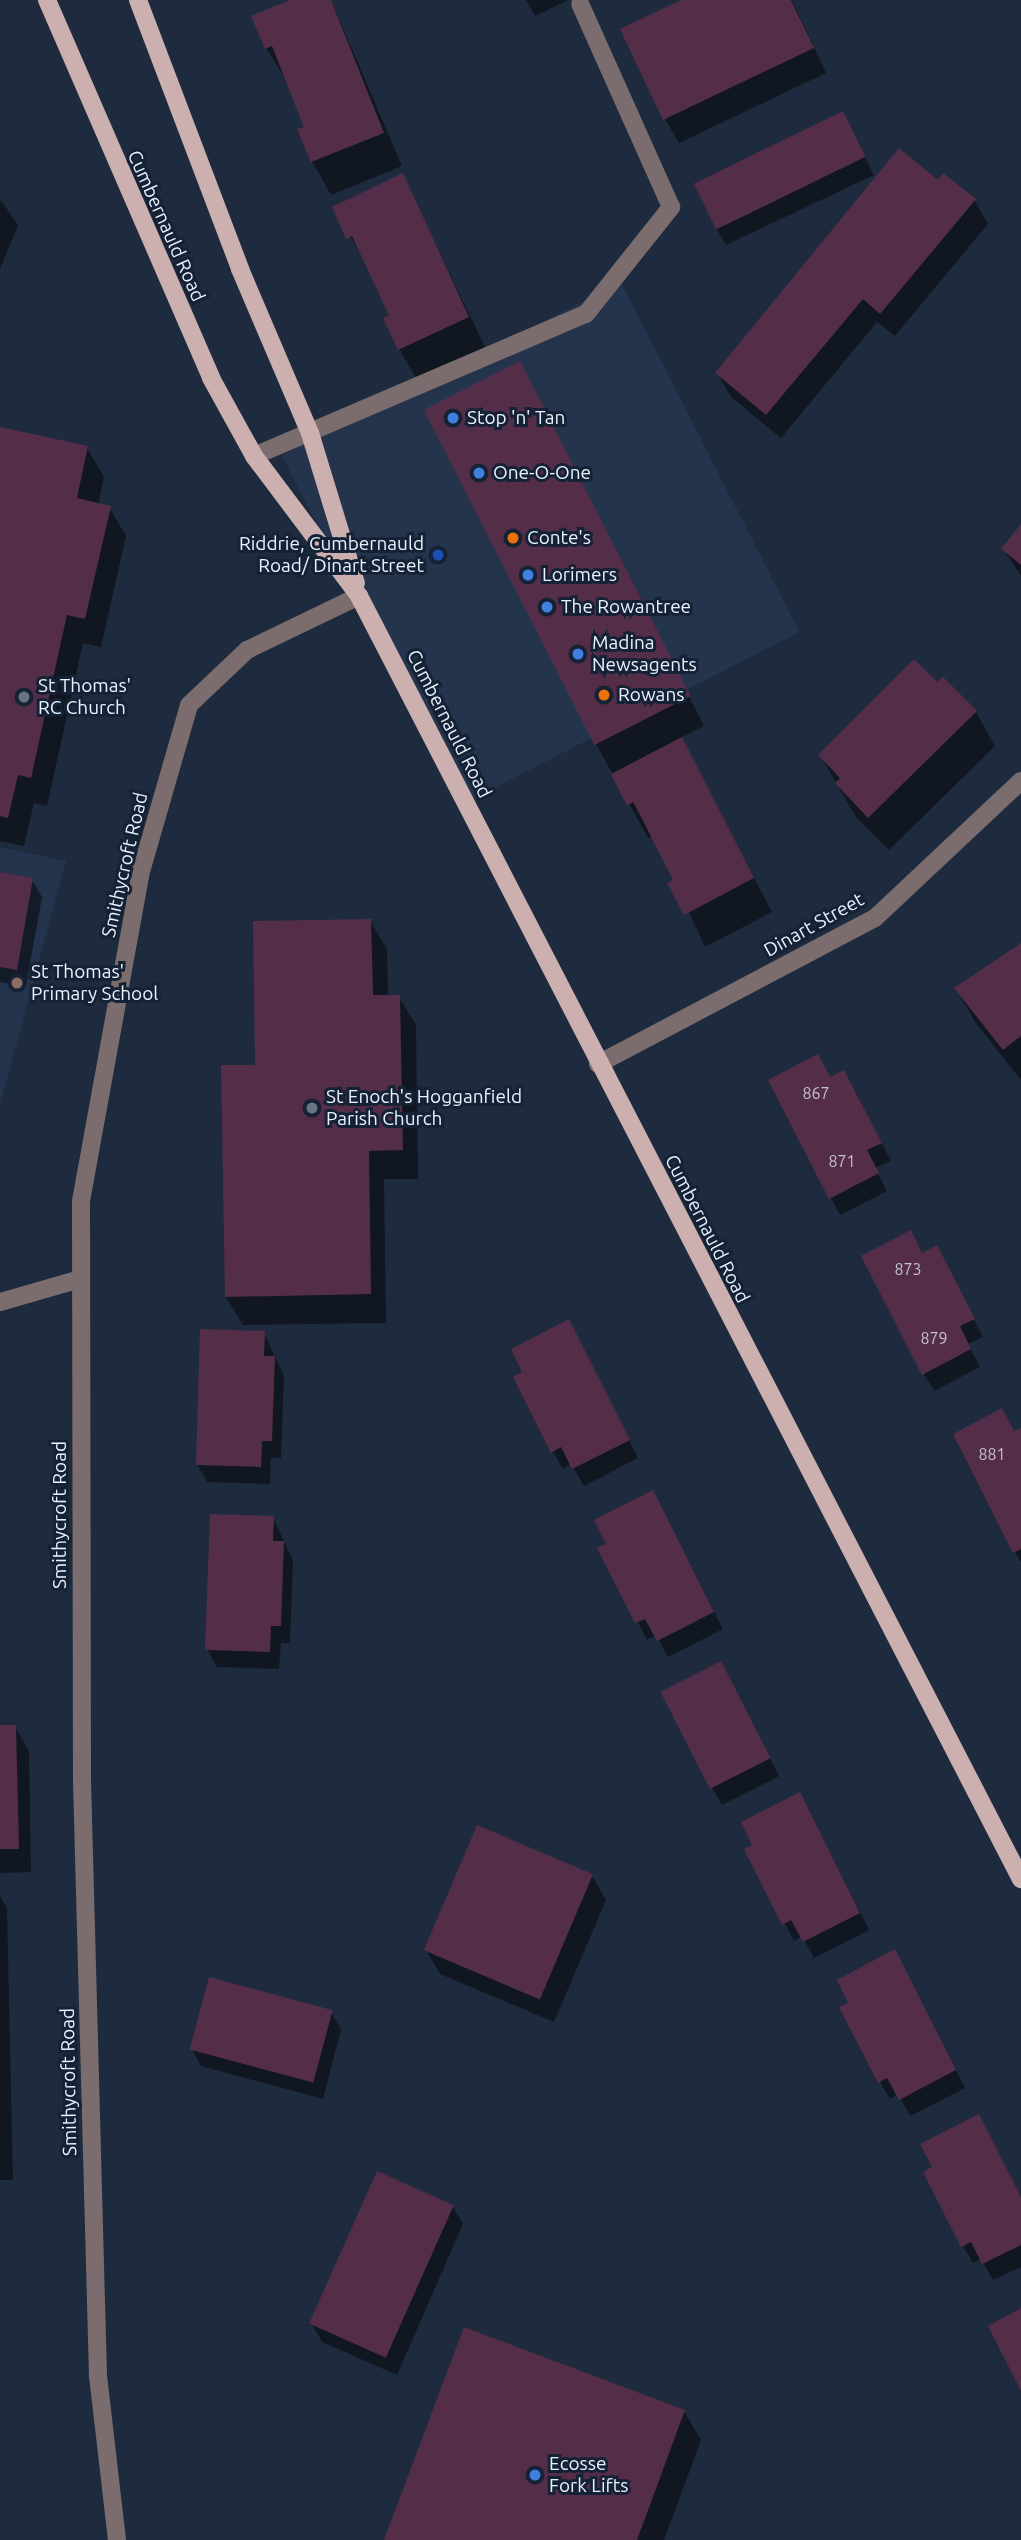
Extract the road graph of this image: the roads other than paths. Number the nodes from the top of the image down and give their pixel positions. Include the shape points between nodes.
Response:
1 (47, 0) edge
2 (138, 0) edge
3 (580, 4) dead end
4 (310, 433) junction
5 (254, 456) junction
6 (359, 596) junction
7 (1021, 781) edge
8 (598, 1064) junction
9 (80, 1279) junction
10 (0, 1302) edge
11 (1021, 1879) edge
12 (117, 2540) edge

1 - 5 main road, Cumbernauld Road via 169,288
2 - 4 main road, Cumbernauld Road via 240,269
3 - 4 street via 671,207 586,314
4 - 5 street
4 - 6 main road, Cumbernauld Road
5 - 6 main road, Cumbernauld Road
6 - 8 main road, Cumbernauld Road
6 - 9 street, Smithycroft Road via 247,650 189,705 140,875 81,1201
7 - 8 street, Dinart Street via 875,918
8 - 11 main road, Cumbernauld Road
9 - 10 street
9 - 12 street, Smithycroft Road via 82,1781 97,2375

